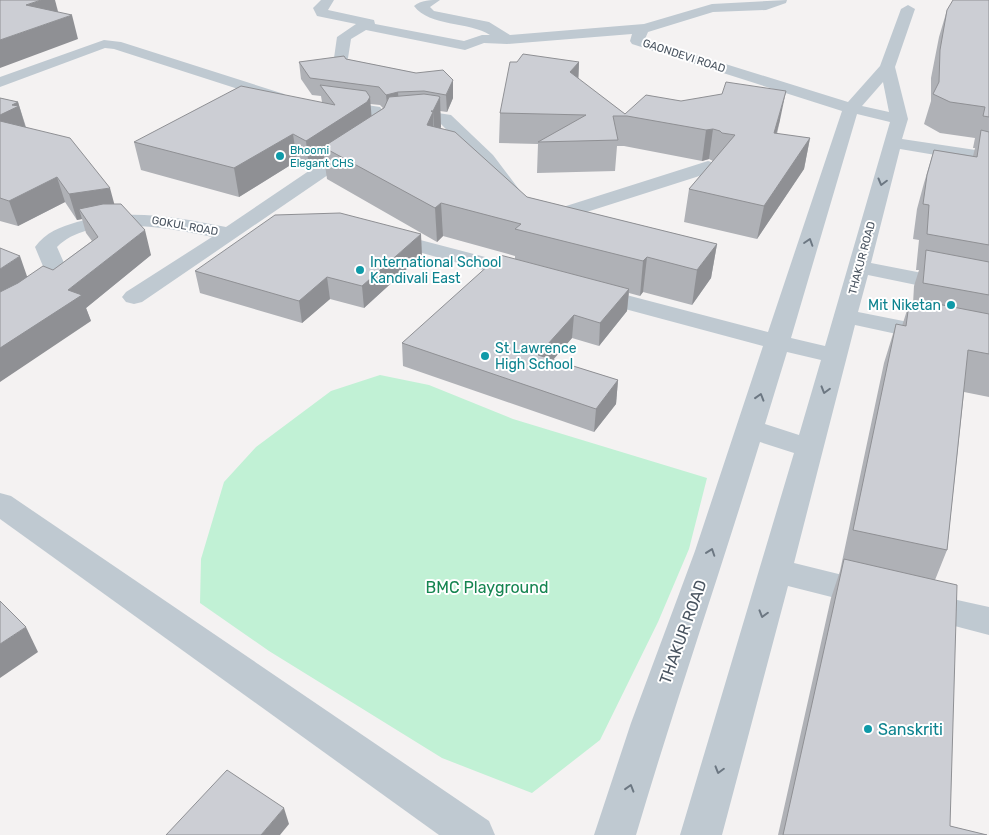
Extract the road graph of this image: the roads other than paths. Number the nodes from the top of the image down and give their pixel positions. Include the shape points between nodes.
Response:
1 (328, 0) edge
2 (434, 0) edge
3 (781, 0) edge
4 (908, 9) dead end
5 (365, 26) junction
6 (648, 28) junction
7 (507, 40) junction
8 (341, 58) edge
9 (887, 67) junction
10 (0, 82) edge
11 (298, 100) edge
12 (317, 103) edge
13 (851, 108) junction
14 (383, 121) junction
15 (896, 131) junction
16 (989, 158) edge
17 (708, 168) edge
18 (272, 206) junction
19 (300, 214) edge
20 (367, 232) edge
21 (230, 234) junction
22 (859, 267) junction
23 (538, 278) edge
24 (576, 289) edge
25 (989, 293) edge
26 (134, 297) dead end
27 (0, 312) edge
28 (846, 316) junction
29 (776, 342) junction
30 (989, 346) edge
31 (835, 356) junction
32 (750, 429) junction
33 (809, 448) junction
34 (0, 504) edge
35 (776, 571) junction
36 (989, 621) edge
37 (474, 835) edge
38 (616, 835) edge
39 (701, 835) edge

1 - 5 street via 320,8 322,13 369,23
2 - 7 street via 421,6 430,14 484,25
3 - 6 street, GAONDEVI ROAD via 766,6 712,8
4 - 9 street, THAKUR ROAD
5 - 7 street via 465,46 482,39
5 - 8 street via 344,37
6 - 7 street
6 - 13 street, GAONDEVI ROAD via 639,34 637,41
9 - 13 street, THAKUR ROAD
9 - 15 street, THAKUR ROAD
10 - 11 street via 104,44 127,47 270,96
12 - 14 street via 374,111
13 - 15 street
29 -> 13 street, THAKUR ROAD
14 - 17 street via 425,116 445,119 486,159 517,200 537,210 564,213
14 - 18 street, GOKUL ROAD via 379,132
15 - 16 street
15 -> 22 street, THAKUR ROAD
18 - 19 street
18 - 21 street, GOKUL ROAD
20 - 23 street
21 - 26 street
21 - 27 street, GOKUL ROAD via 154,219 98,221 54,236 46,247 57,272 30,295
22 - 25 street
22 - 28 street, THAKUR ROAD
24 - 29 street
28 - 30 street
28 - 31 street, THAKUR ROAD
29 - 31 street
32 -> 29 street, THAKUR ROAD
31 -> 33 street, THAKUR ROAD
32 - 33 street
38 -> 32 street, THAKUR ROAD via 650,724 711,552
33 - 35 street, THAKUR ROAD
34 - 37 street
35 - 36 street
35 -> 39 street, THAKUR ROAD

